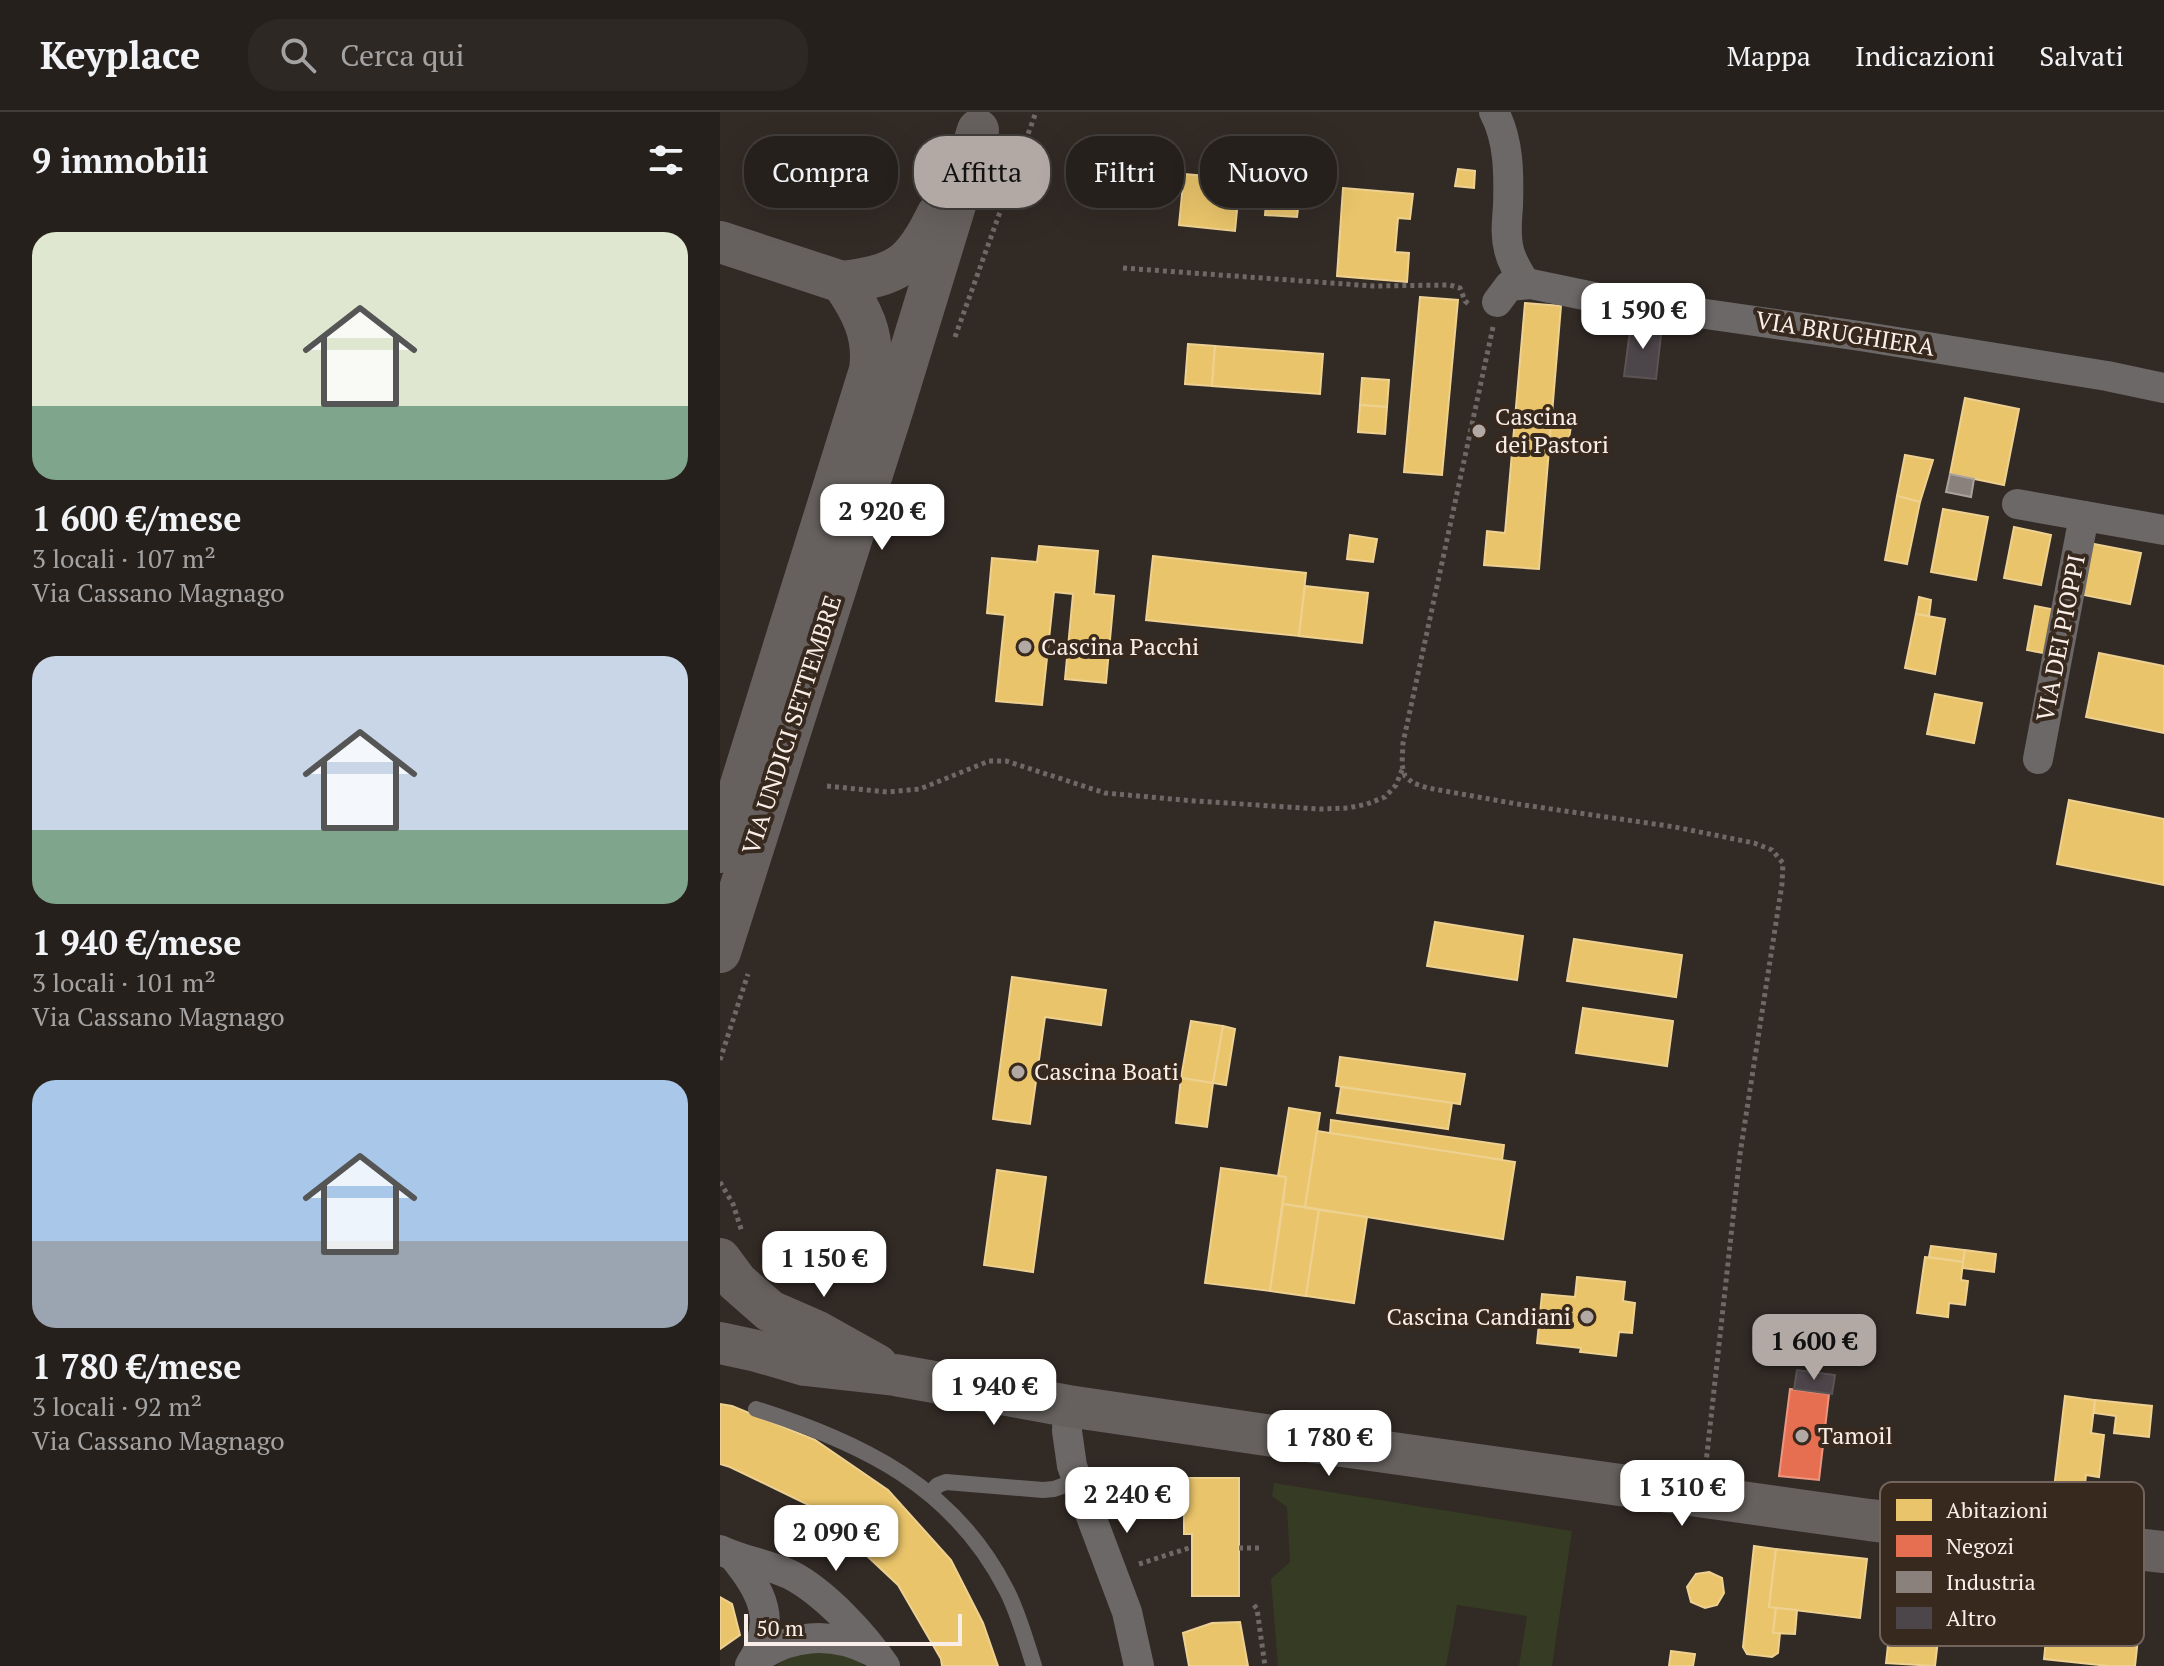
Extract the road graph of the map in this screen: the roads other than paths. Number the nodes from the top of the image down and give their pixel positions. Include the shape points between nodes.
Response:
1 (1494, 112) edge
2 (981, 121) edge
3 (720, 242) edge
4 (842, 282) junction
5 (1526, 284) junction
6 (1496, 311) road end
7 (2164, 388) edge
8 (2017, 504) dead end
9 (2084, 516) junction
10 (2164, 530) edge
11 (2038, 759) dead end
12 (720, 852) edge
13 (720, 952) edge
14 (720, 1259) edge
15 (720, 1343) edge
16 (895, 1375) junction
17 (1068, 1406) junction
18 (756, 1409) dead end
19 (1076, 1481) junction
20 (930, 1493) junction
21 (1880, 1520) edge
22 (2144, 1550) edge
23 (2164, 1552) edge
24 (726, 1553) edge
25 (879, 1659) edge
26 (751, 1664) edge
27 (1034, 1666) edge
28 (1139, 1666) edge

1 - 5 street via 1507,161 1509,252
2 - 4 street, VIA UNDICI SETTEMBRE via 915,253 894,271
2 - 13 street, VIA UNDICI SETTEMBRE
3 - 4 street, VIA UNDICI SETTEMBRE
4 - 12 street, VIA UNDICI SETTEMBRE via 864,317 870,370
5 - 6 street via 1509,286
5 - 7 street, VIA BRUGHIERA
8 - 9 street
9 - 10 street
9 - 11 street, VIA DEI PIOPPI
14 - 16 street via 770,1311
15 - 16 street via 805,1365
16 - 17 street
17 - 19 street via 1069,1454
17 - 21 street
18 - 20 lane via 855,1447
19 - 20 lane via 1043,1490 946,1482
19 - 28 street via 1127,1612
20 - 27 lane via 967,1530 999,1578
22 - 23 street
24 - 25 street via 804,1583 843,1616
24 - 26 street via 749,1575 764,1607 765,1632
25 - 26 street via 847,1641 819,1638 776,1646

